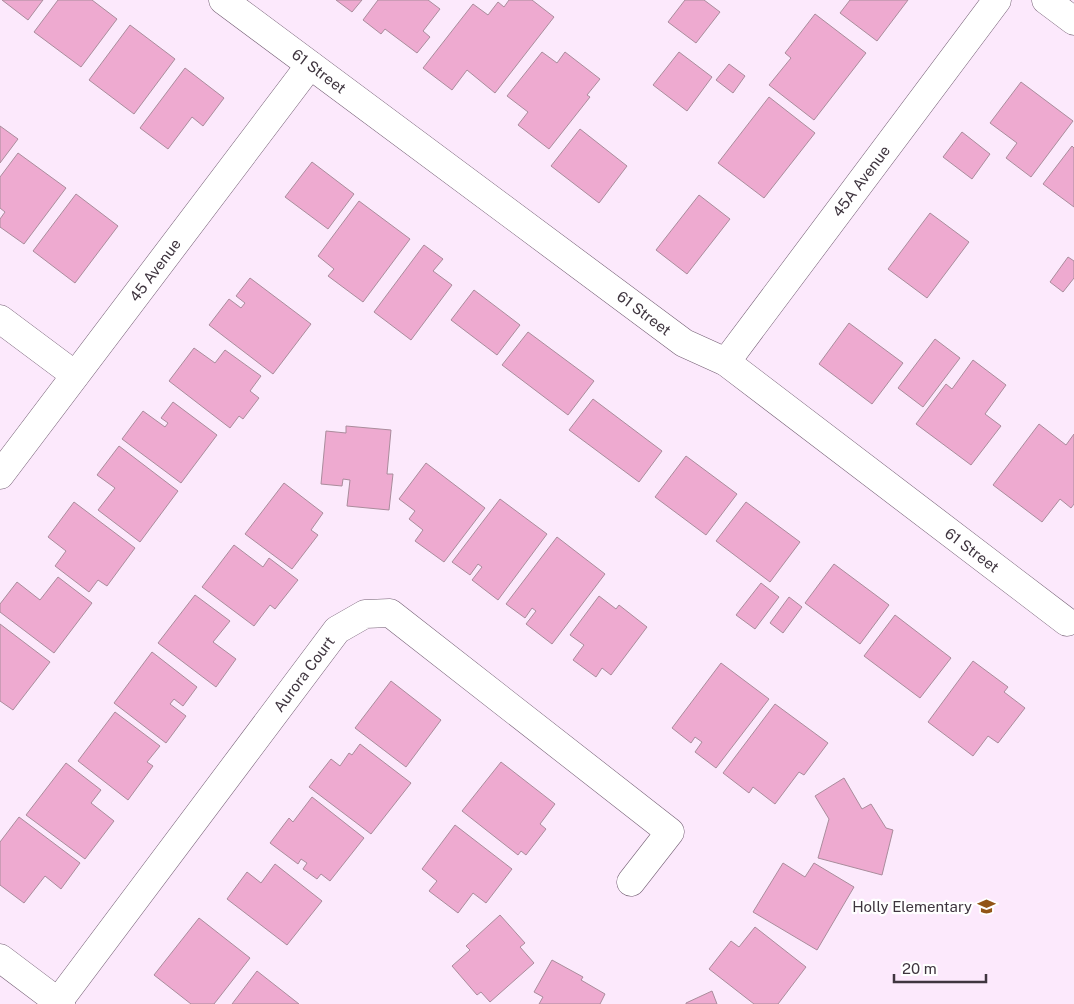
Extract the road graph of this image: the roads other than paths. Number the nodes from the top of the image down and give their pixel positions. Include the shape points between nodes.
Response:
1 (223, 0) edge
2 (997, 0) edge
3 (1046, 0) edge
4 (1074, 21) edge
5 (310, 65) junction
6 (0, 319) edge
7 (726, 362) junction
8 (75, 375) junction
9 (0, 474) edge
10 (1066, 622) dead end
11 (631, 882) dead end
12 (0, 958) edge
13 (59, 1003) edge

1 - 5 street, 61 Street
2 - 7 street, 45A Avenue
3 - 4 street
5 - 7 street, 61 Street via 684,343
5 - 8 street, 45 Avenue
6 - 8 street
7 - 10 street, 61 Street
8 - 9 street, 45 Avenue
11 - 13 street, Aurora Court via 670,832 390,614 365,614 337,630
12 - 13 street

